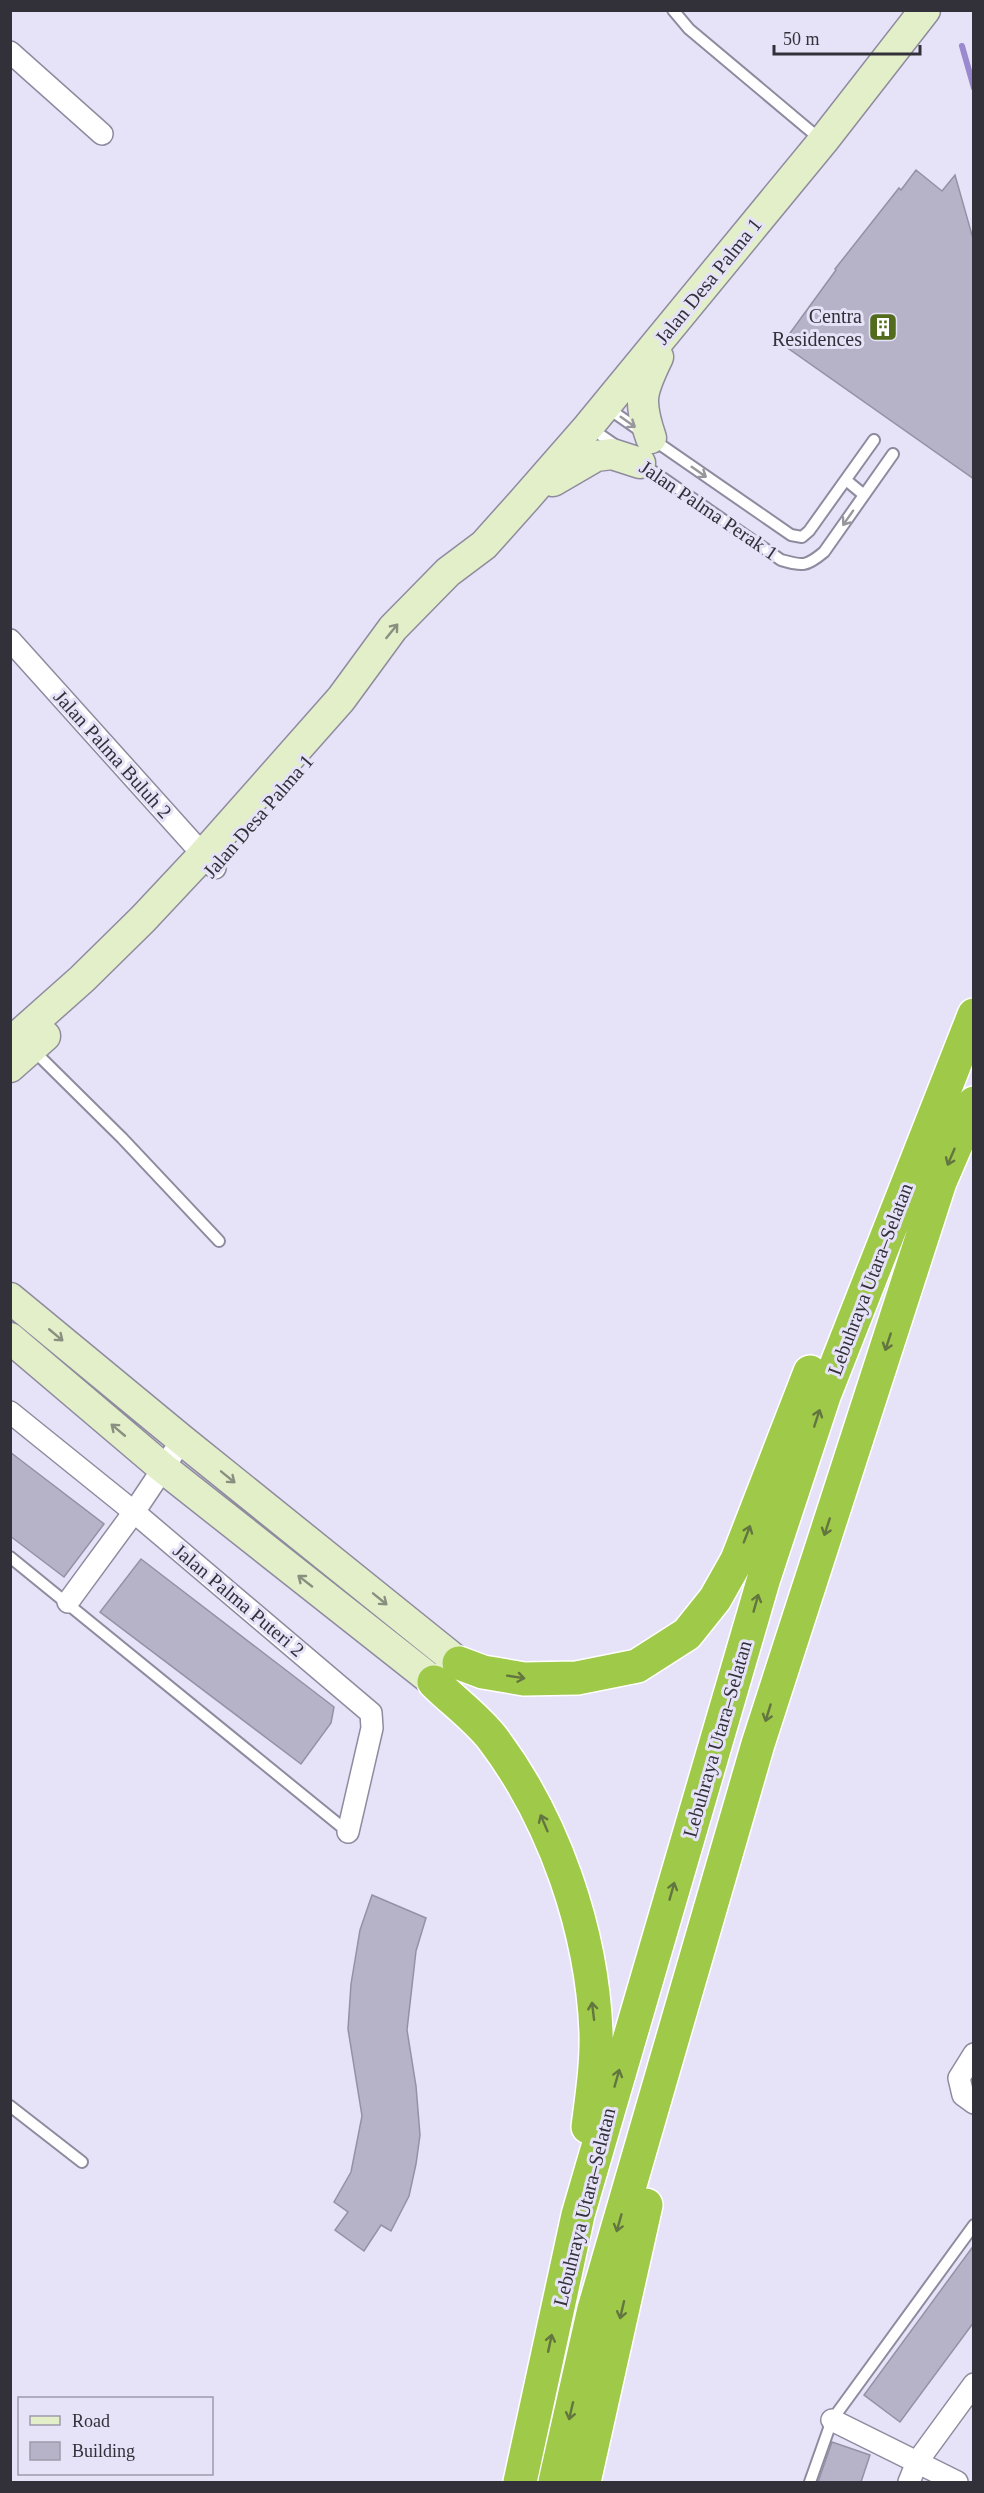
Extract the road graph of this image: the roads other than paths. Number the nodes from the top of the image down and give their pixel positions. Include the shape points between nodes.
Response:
1 (673, 10) edge
2 (925, 10) edge
3 (10, 52) edge
4 (102, 134) dead end
5 (823, 141) junction
6 (679, 317) junction
7 (597, 417) junction
8 (874, 440) dead end
9 (646, 451) junction
10 (892, 454) dead end
11 (846, 480) junction
12 (864, 495) junction
13 (526, 498) junction
14 (10, 640) edge
15 (209, 861) junction
16 (974, 1008) edge
17 (974, 1015) edge
18 (18, 1053) edge
19 (974, 1103) edge
20 (219, 1241) dead end
21 (10, 1298) edge
22 (10, 1338) edge
23 (10, 1412) edge
24 (182, 1440) junction
25 (163, 1468) junction
26 (134, 1512) junction
27 (10, 1557) edge
28 (68, 1602) junction
29 (459, 1663) joint
30 (434, 1682) joint
31 (348, 1832) joint
32 (718, 1884) junction
33 (974, 2054) edge
34 (971, 2101) edge
35 (10, 2106) edge
36 (82, 2162) dead end
37 (578, 2215) junction
38 (974, 2225) edge
39 (974, 2384) edge
40 (832, 2420) junction
41 (916, 2462) junction
42 (520, 2482) edge
43 (555, 2482) edge
44 (584, 2482) edge
45 (810, 2482) edge
46 (909, 2482) edge
47 (957, 2482) edge

1 - 5 lane via 689,29
2 - 5 street, Jalan Desa Palma 1
3 - 4 street
5 - 6 street, Jalan Desa Palma 1
6 - 7 street, Jalan Desa Palma 1
6 - 9 street via 644,386
7 - 9 lane, Jalan Palma Perak 1
7 -> 9 lane, Jalan Palma Perak 1
7 - 13 street, Jalan Desa Palma 1
8 - 11 lane, Jalan Palma Perak 1
9 -> 11 lane, Jalan Palma Perak 1 via 790,535 802,537
12 -> 9 lane, Jalan Palma Perak 1 via 824,552 810,564 799,565 781,560
9 - 13 street via 596,456
10 - 12 lane, Jalan Palma Perak 1
11 - 12 lane
13 - 15 street, Jalan Desa Palma 1 via 484,545 462,581
14 - 15 street, Jalan Palma Buluh 2
15 - 18 street, Jalan Desa Palma 1 via 139,949
29 -> 16 highway via 483,1672 524,1679 577,1678 637,1666 694,1626 737,1560 916,1102 940,1054
37 -> 17 highway, Lebuhraya Utara–Selatan via 771,1555 824,1396
18 - 20 lane via 122,1138
19 -> 32 highway, Lebuhraya Utara–Selatan via 940,1182 825,1532
21 -> 24 street
25 -> 22 street
23 - 26 street, Jalan Palma Puteri 2
24 - 25 street
24 -> 29 street
25 - 26 street
30 -> 25 street
26 - 28 street
26 - 31 street, Jalan Palma Puteri 2 via 371,1713 372,1728
27 - 28 lane
28 - 31 lane
37 -> 30 highway via 596,2032 588,1967 570,1887 541,1815 492,1738
32 -> 43 highway, Lebuhraya Utara–Selatan via 594,2309
32 -> 44 highway
33 - 34 street via 959,2078 963,2095
35 - 36 lane
42 -> 37 highway, Lebuhraya Utara–Selatan
38 - 40 lane
39 - 41 street
40 - 41 street
40 - 45 lane
41 - 46 street
41 - 47 street

